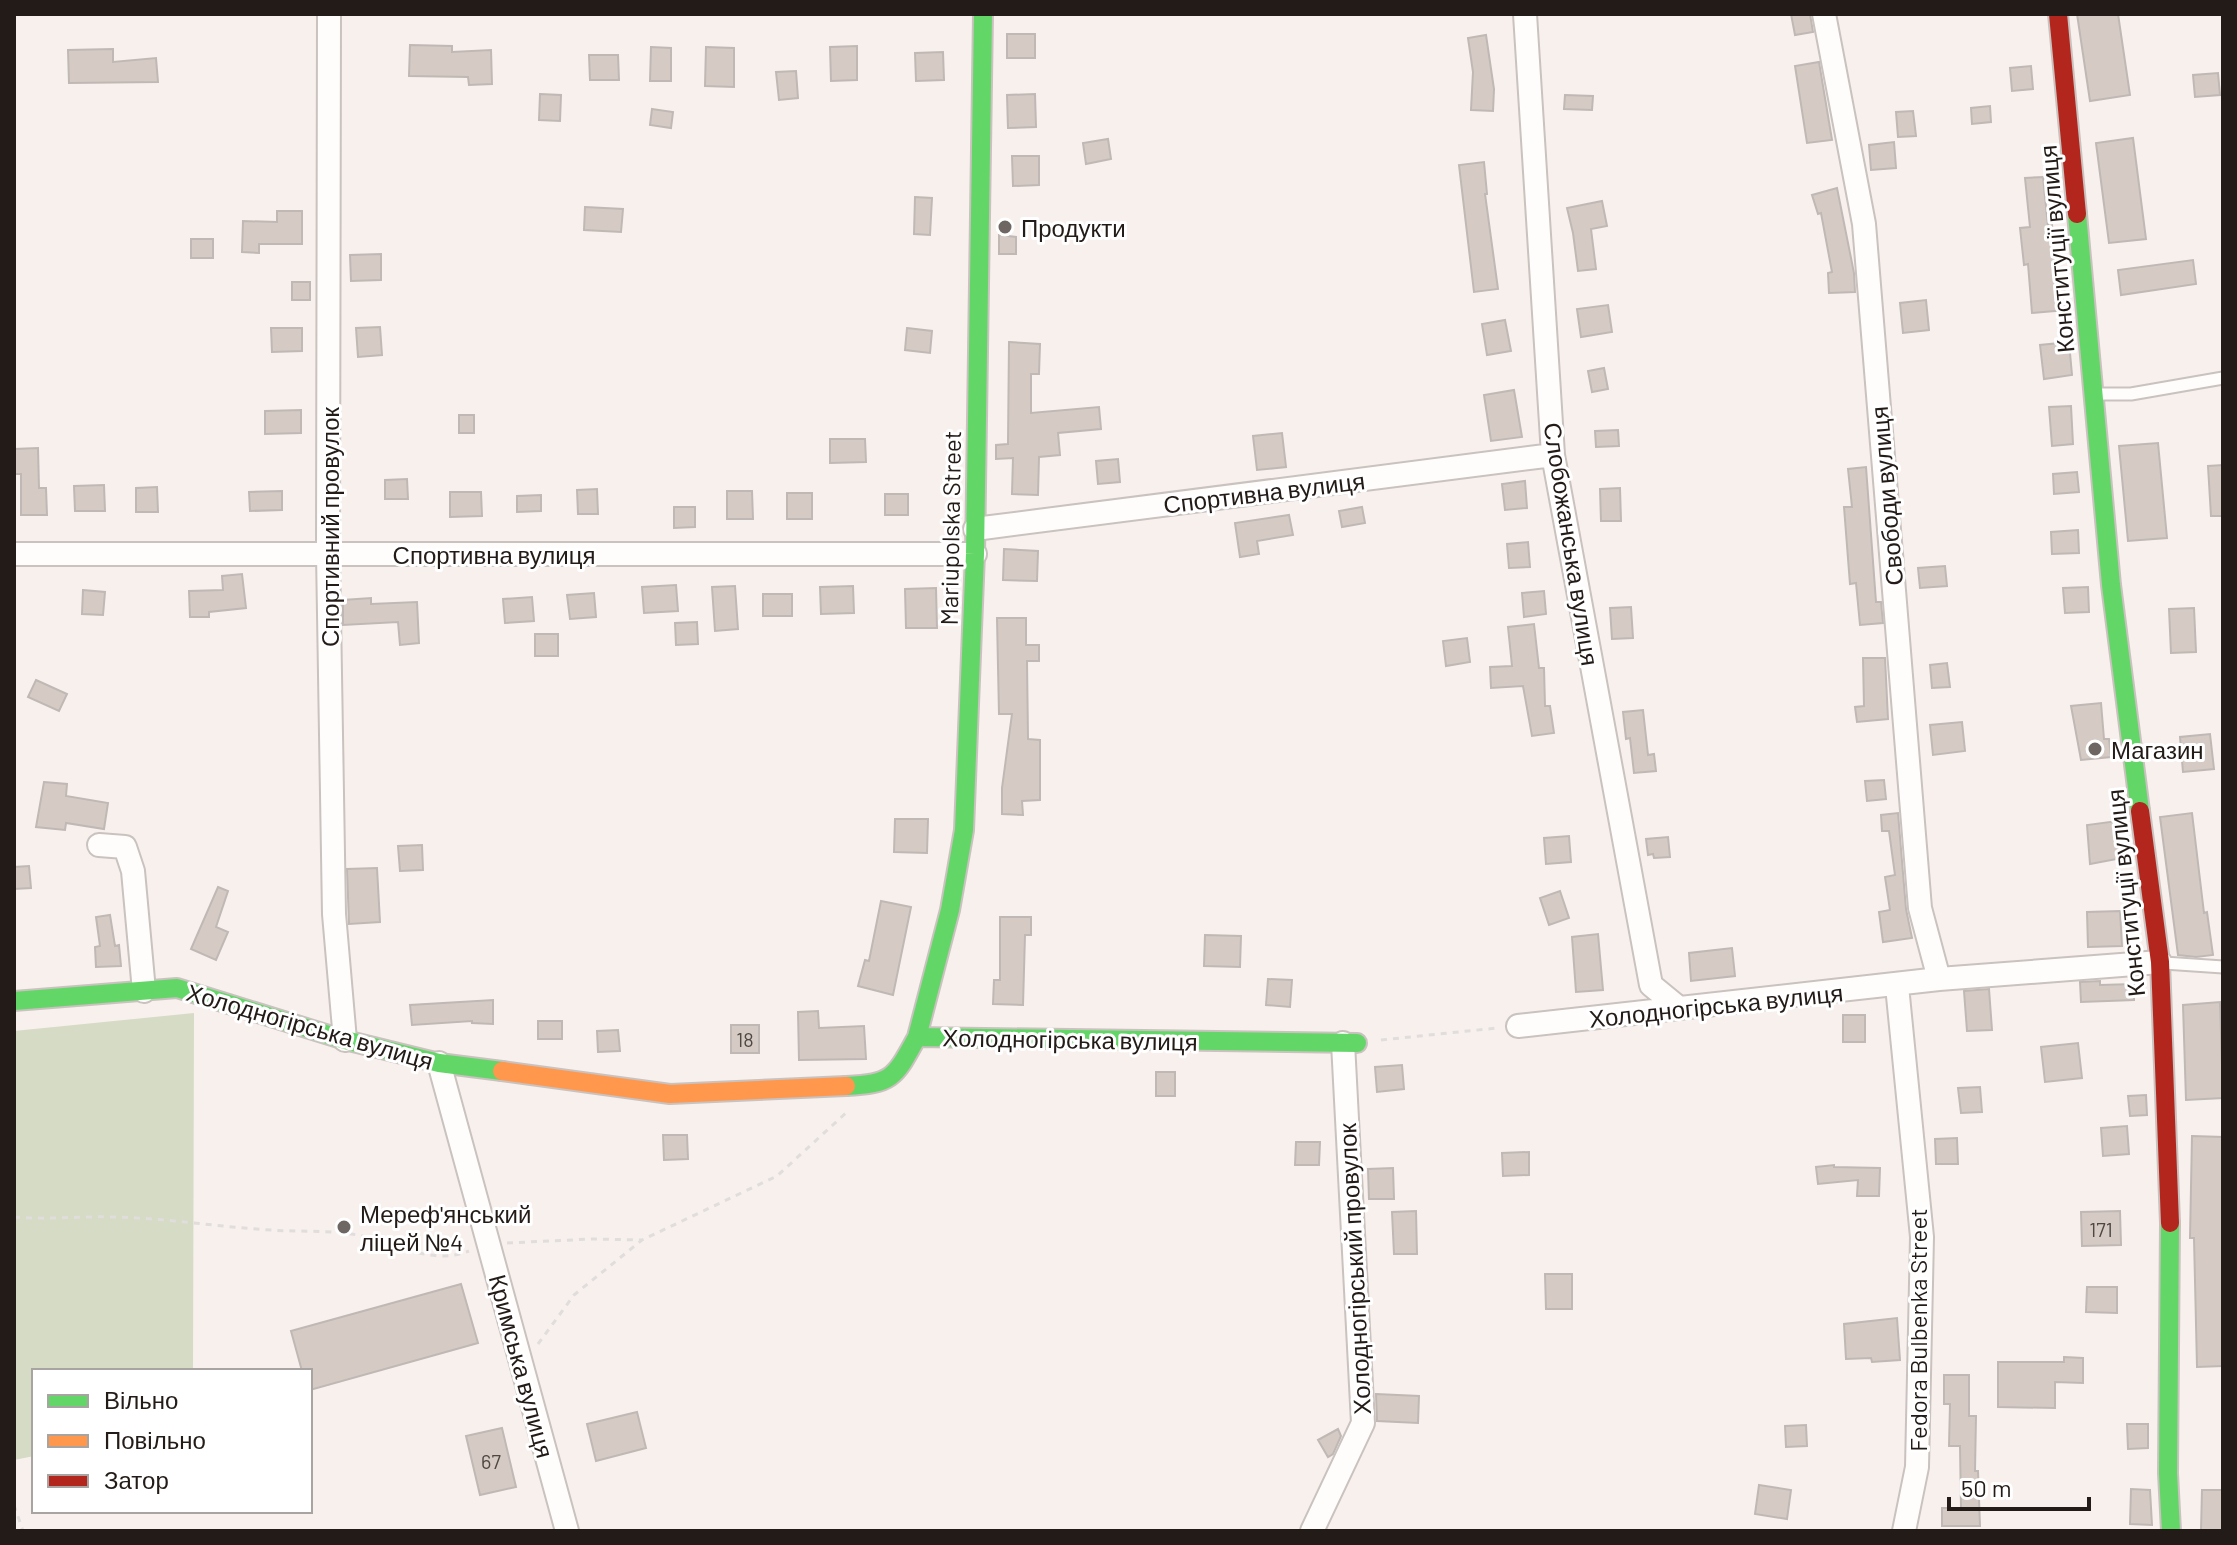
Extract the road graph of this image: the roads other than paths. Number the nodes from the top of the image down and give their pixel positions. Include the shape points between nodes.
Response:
1 (329, 14) edge
2 (983, 14) edge
3 (1525, 14) edge
4 (1824, 14) edge
5 (2058, 14) edge
6 (2223, 378) edge
7 (2093, 394) junction
8 (1553, 455) junction
9 (975, 529) junction
10 (14, 554) edge
11 (328, 554) junction
12 (975, 554) junction
13 (99, 845) dead end
14 (2160, 962) junction
15 (2223, 967) edge
16 (1939, 979) junction
17 (1897, 986) junction
18 (144, 991) junction
19 (14, 1001) edge
20 (1679, 1008) junction
21 (1518, 1026) road end
22 (917, 1037) junction
23 (345, 1040) junction
24 (1350, 1043) joint
25 (439, 1063) junction
26 (567, 1531) edge
27 (1312, 1531) edge
28 (1904, 1531) edge
29 (2171, 1531) edge

1 - 11 street, Спортивний провулок
2 - 9 street, Mariupolska Street
3 - 8 street, Слобожанська вулиця
4 - 16 street, Свободи вулиця via 1864,224 1920,908
5 - 7 street, Конституції вулиця
6 - 7 lane via 2131,394
7 - 14 street, Конституції вулиця via 2111,585
8 - 9 street, Спортивна вулиця
8 - 20 street, Слобожанська вулиця via 1651,985
9 - 12 street, Mariupolska Street
10 - 11 street, Спортивна вулиця
11 - 12 street, Спортивна вулиця
11 - 23 street, Спортивний провулок via 334,914
12 - 22 street, Mariupolska Street via 964,830 950,910
13 - 18 street via 125,847 133,871
14 - 15 lane
14 - 16 street, Холодногірська вулиця
14 - 29 street, Конституції вулиця via 2170,1213
16 - 17 street, Холодногірська вулиця
17 - 20 street, Холодногірська вулиця
17 - 28 street, Fedora Bulbenka Street via 1922,1237 1917,1467
18 - 19 street, Холодногірська вулиця
18 - 23 street, Холодногірська вулиця via 177,988
20 - 21 street, Холодногірська вулиця
22 - 24 street, Холодногірська вулиця
22 - 25 street, Холодногірська вулиця via 898,1072 876,1085 670,1094
23 - 25 street, Холодногірська вулиця
24 - 27 street, Холодногірський провулок via 1363,1423
25 - 26 street, Кримська вулиця

